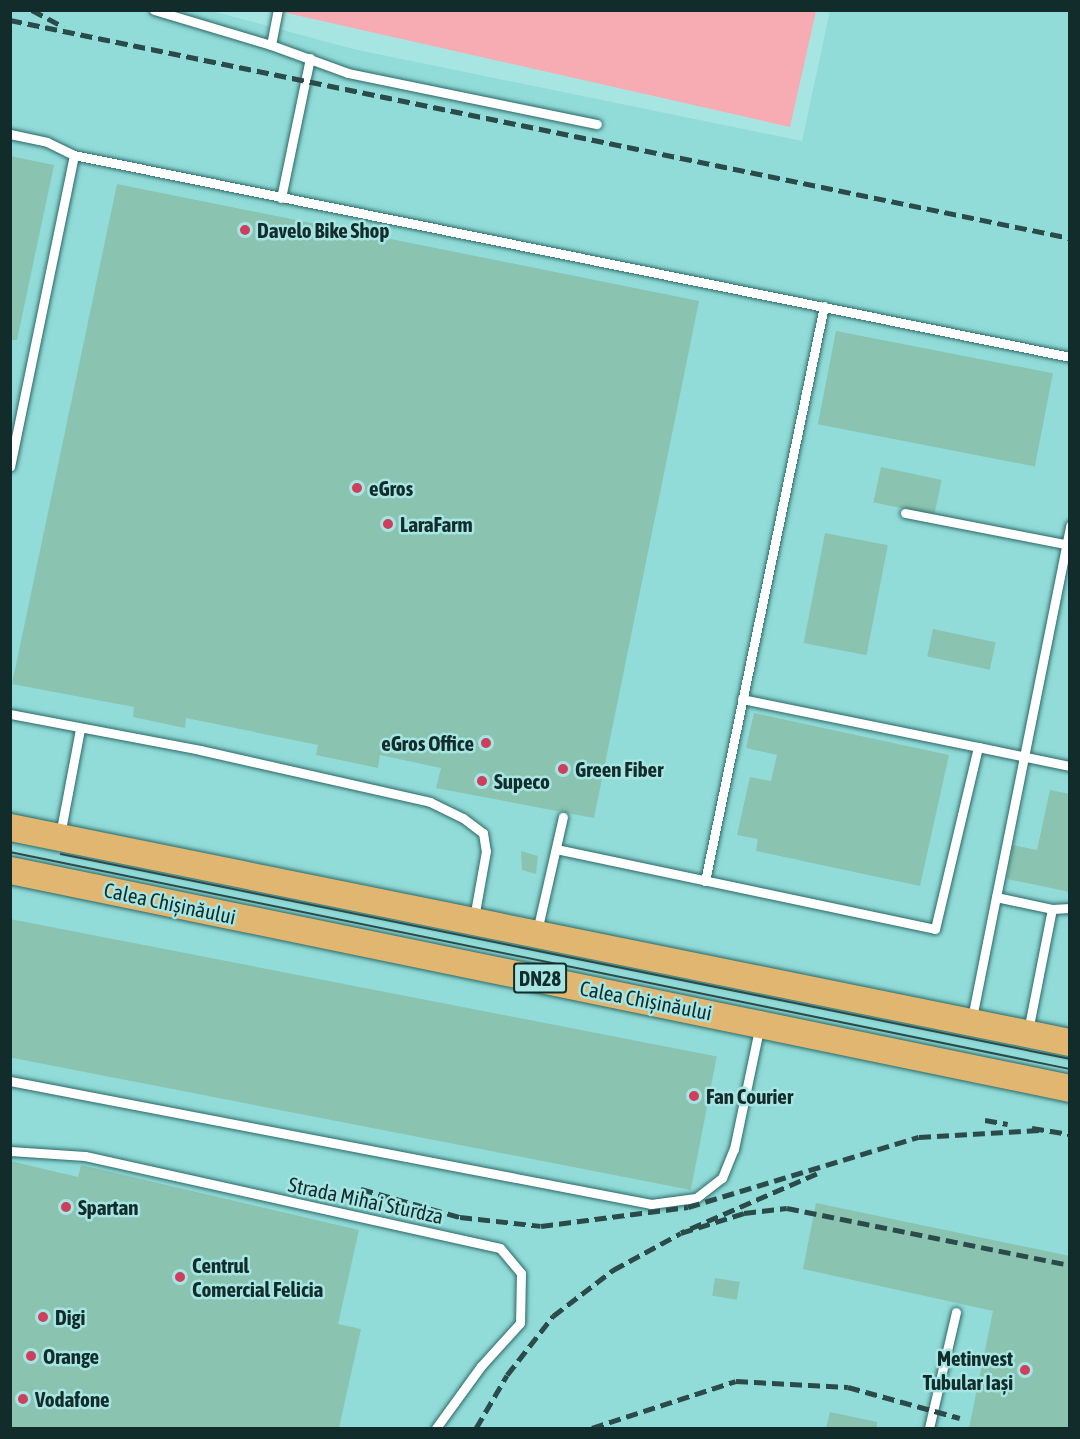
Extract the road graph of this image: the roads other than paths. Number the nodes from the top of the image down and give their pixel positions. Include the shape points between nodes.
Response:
1 (154, 10) edge
2 (278, 10) edge
3 (271, 45) junction
4 (310, 58) junction
5 (597, 124) dead end
6 (10, 135) edge
7 (74, 155) junction
8 (281, 198) junction
9 (824, 306) junction
10 (1070, 357) edge
11 (10, 466) edge
12 (905, 513) dead end
13 (1070, 525) edge
14 (1067, 545) edge
15 (742, 699) junction
16 (10, 714) edge
17 (80, 729) junction
18 (978, 747) junction
19 (1025, 757) junction
20 (1070, 766) edge
21 (563, 817) dead end
22 (10, 827) edge
23 (59, 837) junction
24 (556, 849) junction
25 (10, 870) edge
26 (705, 881) junction
27 (996, 897) junction
28 (1070, 908) edge
29 (1052, 909) junction
30 (473, 921) junction
31 (536, 933) junction
32 (971, 1021) junction
33 (761, 1023) junction
34 (1028, 1033) junction
35 (1070, 1042) edge
36 (10, 1081) edge
37 (1070, 1088) edge
38 (10, 1151) edge
39 (956, 1312) dead end
40 (436, 1428) edge
41 (929, 1428) edge

1 - 3 lane
2 - 3 lane
3 - 4 lane
4 - 5 lane via 348,73
4 - 8 lane
6 - 7 lane via 47,142
7 - 8 lane
7 - 11 lane
8 - 9 lane
9 - 10 lane
9 - 15 lane
12 - 14 lane
13 - 14 lane
14 - 19 lane
15 - 18 lane
15 - 26 lane
16 - 17 lane
17 - 23 lane
17 - 30 lane via 180,746 392,793 430,802 463,818 483,833 486,851
18 - 19 lane
18 - 26 lane via 934,929
19 - 20 lane
19 - 27 lane
21 - 24 lane
22 - 23 main road, Calea Chișinăului / DN28
23 - 30 main road, Calea Chișinăului / DN28
24 - 26 lane
24 - 31 lane
25 - 33 main road, Calea Chișinăului / DN28
27 - 29 lane
27 - 32 lane
28 - 29 lane
29 - 34 lane
30 - 31 main road, Calea Chișinăului / DN28
31 - 32 main road, Calea Chișinăului / DN28
32 - 34 main road, Calea Chișinăului / DN28
33 - 36 lane via 734,1149 722,1178 696,1198 651,1204
33 - 37 main road, Calea Chișinăului / DN28
34 - 35 main road, Calea Chișinăului / DN28
38 - 40 lane, Strada Mihai Sturdza via 85,1156 501,1248 521,1273 520,1323 481,1366
39 - 41 lane

